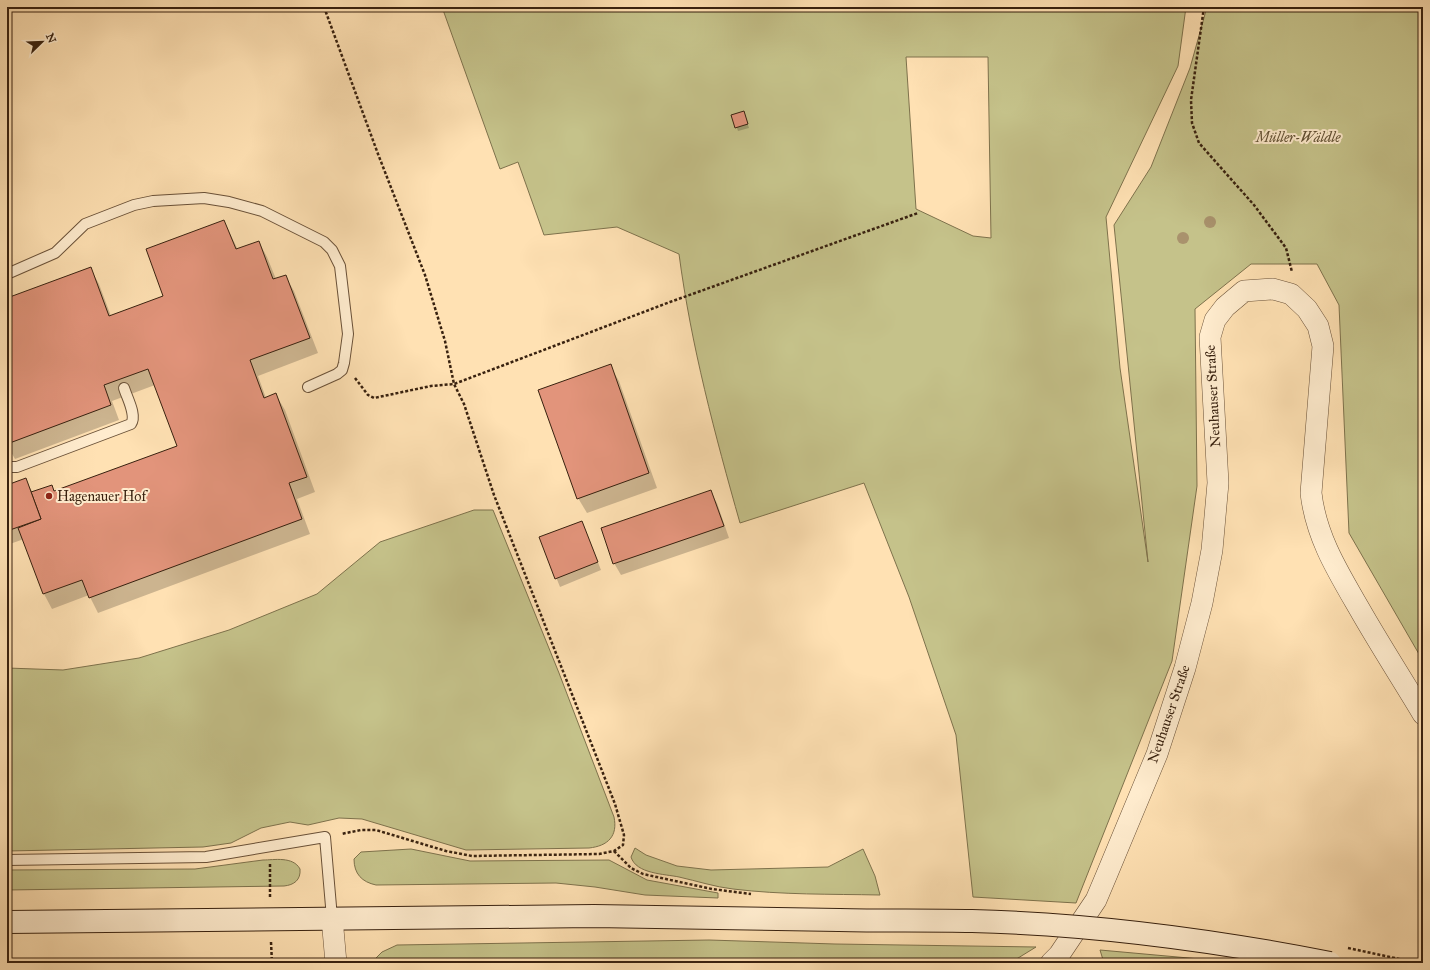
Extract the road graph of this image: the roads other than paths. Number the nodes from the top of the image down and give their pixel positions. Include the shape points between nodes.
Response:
1 (7, 274) edge
2 (308, 387) dead end
3 (124, 388) dead end
4 (7, 467) edge
5 (1423, 714) edge
6 (7, 860) edge
7 (332, 918) junction
8 (7, 922) edge
9 (336, 963) edge
10 (1051, 963) edge
11 (1330, 963) edge

1 - 2 lane via 56,253 85,224 129,207 194,198 229,202 262,211 324,242 332,250 341,272 347,325 342,370
3 - 4 lane via 133,415 131,424 17,466
5 - 10 street, Neuhauser Straße via 1341,578 1324,544 1314,514 1312,480 1324,346 1318,326 1307,309 1291,294 1273,289 1244,291 1225,307 1215,320 1210,337 1218,483 1212,550 1185,668 1157,754 1096,900
6 - 7 lane via 206,857 325,837
7 - 8 main road
7 - 9 street
7 - 11 main road, bridge via 624,916 715,920 972,921 1103,930 1221,944

